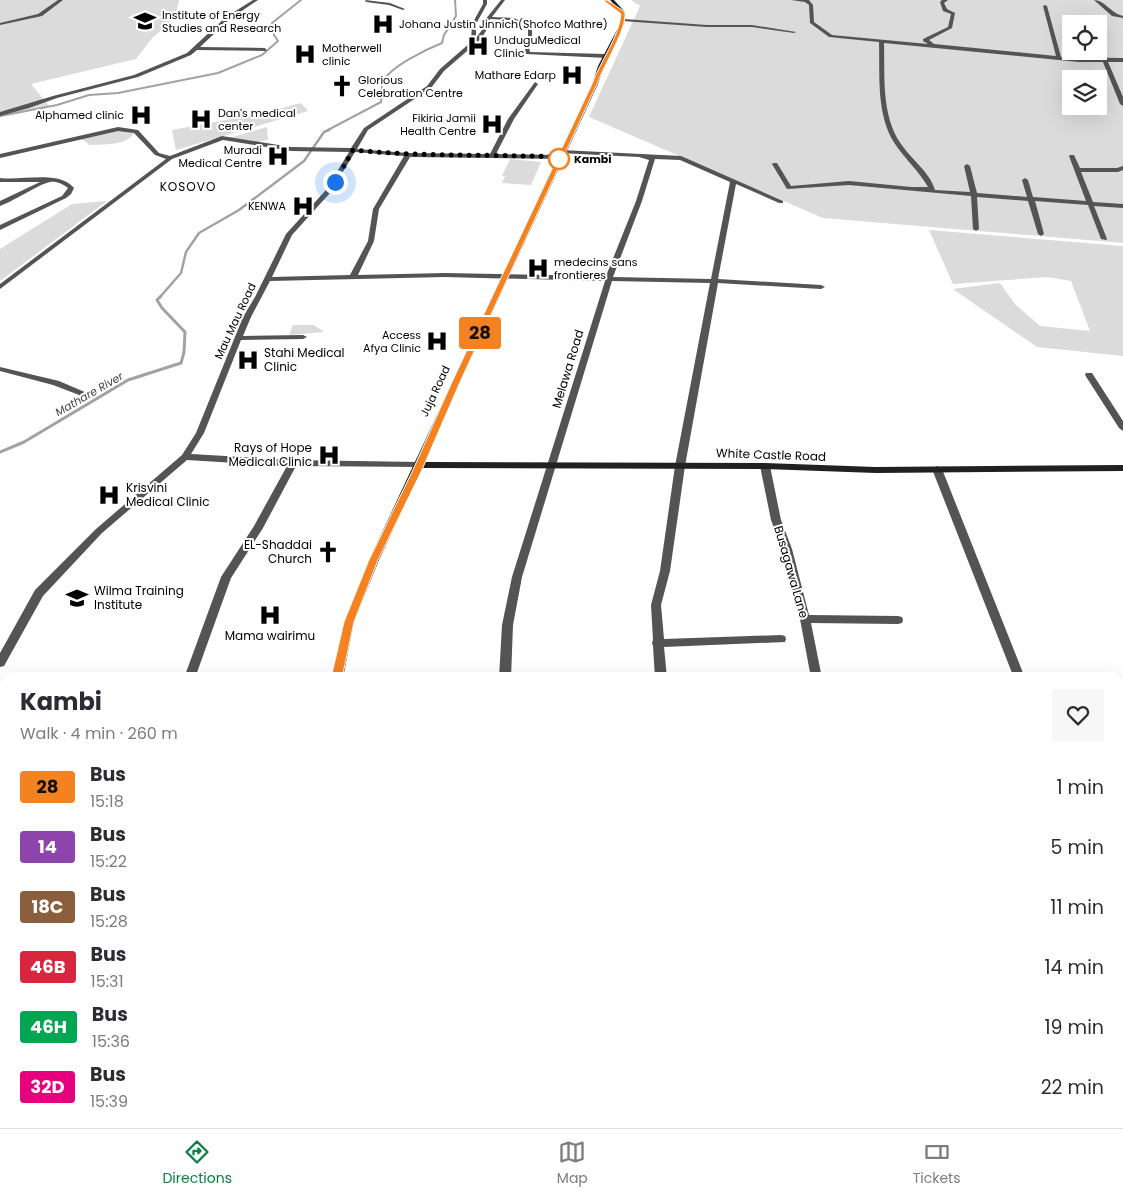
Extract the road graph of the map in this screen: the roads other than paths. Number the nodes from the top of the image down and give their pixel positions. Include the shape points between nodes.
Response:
1 (61, 0) edge
2 (256, 0) edge
3 (485, 0) edge
4 (503, 0) edge
5 (605, 0) edge
6 (612, 0) edge
7 (793, 0) edge
8 (946, 0) edge
9 (1096, 0) edge
10 (366, 1) dead end
11 (807, 1) edge
12 (1045, 6) dead end
13 (403, 8) dead end
14 (623, 17) junction
15 (1123, 17) edge
16 (489, 18) junction
17 (0, 24) edge
18 (794, 32) dead end
19 (881, 40) junction
20 (472, 42) junction
21 (936, 46) junction
22 (196, 48) junction
23 (265, 50) dead end
24 (606, 56) junction
25 (1059, 58) junction
26 (1123, 60) edge
27 (1105, 61) junction
28 (535, 84) dead end
29 (1123, 104) edge
30 (0, 114) edge
31 (353, 150) junction
32 (408, 155) junction
33 (493, 155) junction
34 (561, 155) junction
35 (0, 156) edge
36 (1072, 156) dead end
37 (648, 157) junction
38 (170, 158) junction
39 (774, 164) dead end
40 (968, 166) dead end
41 (1121, 169) edge
42 (1078, 170) junction
43 (1123, 177) edge
44 (0, 180) edge
45 (48, 180) junction
46 (1025, 180) dead end
47 (733, 181) junction
48 (912, 189) junction
49 (974, 195) junction
50 (1030, 200) junction
51 (781, 202) dead end
52 (0, 204) edge
53 (1091, 204) junction
54 (1123, 206) edge
55 (0, 228) edge
56 (976, 229) dead end
57 (1041, 234) dead end
58 (1104, 239) dead end
59 (505, 276) junction
60 (353, 277) junction
61 (267, 278) junction
62 (609, 278) junction
63 (715, 281) junction
64 (0, 287) edge
65 (821, 287) dead end
66 (303, 337) dead end
67 (239, 338) junction
68 (0, 369) edge
69 (1090, 375) dead end
70 (90, 396) dead end
71 (1123, 428) edge
72 (185, 457) junction
73 (293, 463) junction
74 (419, 465) junction
75 (551, 465) junction
76 (680, 466) junction
77 (765, 466) junction
78 (1123, 468) edge
79 (937, 469) junction
80 (805, 619) junction
81 (898, 620) dead end
82 (781, 639) dead end
83 (657, 643) junction
84 (0, 663) edge
85 (191, 672) edge
86 (338, 672) edge
87 (505, 672) edge
88 (660, 672) edge
89 (816, 672) edge
90 (1018, 672) edge

1 - 17 street via 40,15
2 - 22 street via 228,18
3 - 20 street via 474,24
4 - 16 street, Mau Mau Road
5 - 14 main road
6 - 14 main road via 622,8
7 - 11 street
8 - 21 street via 942,2 945,10 954,13 950,28 925,40
9 - 15 street via 1114,15
10 - 13 street
11 - 19 street via 811,5 812,22 831,36
12 - 25 street
14 - 18 street
14 - 24 main road, Juja Road
16 - 20 street, Mau Mau Road via 485,29
16 - 24 street via 512,19 530,28 526,42 528,53
19 - 21 street
19 - 48 street via 885,107 890,130 932,189
20 - 31 street, Mau Mau Road via 422,93 366,129
21 - 25 street
22 - 23 street
22 - 30 street via 136,76
24 - 34 main road, Juja Road
25 - 27 street
26 - 27 street
27 - 29 street
28 - 33 street via 511,119
31 - 32 street
31 - 38 street via 291,149 222,138
31 - 61 street, Mau Mau Road via 328,192 293,229
32 - 33 street
32 - 60 street via 376,209 371,241
33 - 34 street
34 - 37 street
34 - 59 main road, Juja Road
35 - 38 street via 118,129 136,131 157,154
36 - 42 street
37 - 47 street via 681,158
37 - 62 street, Melawa Road via 652,159 639,201
38 - 64 street
39 - 48 street via 789,188 864,183
40 - 49 street
41 - 42 street
41 - 43 street
42 - 53 street
44 - 45 street
45 - 52 street
45 - 55 street via 68,183 71,191
46 - 50 street
47 - 51 street
47 - 63 street
48 - 49 street
49 - 50 street
49 - 56 street
50 - 53 street
50 - 57 street
53 - 54 street
53 - 58 street
59 - 60 street
59 - 62 street
59 - 74 main road, Juja Road
60 - 61 street
61 - 67 street, Mau Mau Road
62 - 63 street
62 - 75 street, Melawa Road
63 - 65 street
63 - 76 street
66 - 67 street
67 - 72 street, Mau Mau Road via 200,433
68 - 70 street via 56,383
69 - 71 street
72 - 73 street
72 - 84 street, Mau Mau Road via 99,531 39,593
73 - 74 street
73 - 85 street via 226,578
74 - 75 main road, White Castle Road
74 - 86 main road, Juja Road via 357,600
75 - 76 main road, White Castle Road
75 - 87 street, Melawa Road via 514,581
76 - 77 main road, White Castle Road
76 - 83 street via 676,509 656,605
77 - 79 main road, White Castle Road
77 - 80 street, Busagawa Lane via 776,520
78 - 79 main road, White Castle Road
79 - 90 street
80 - 81 street
80 - 89 street, Busagawa Lane
82 - 83 street
83 - 88 street

